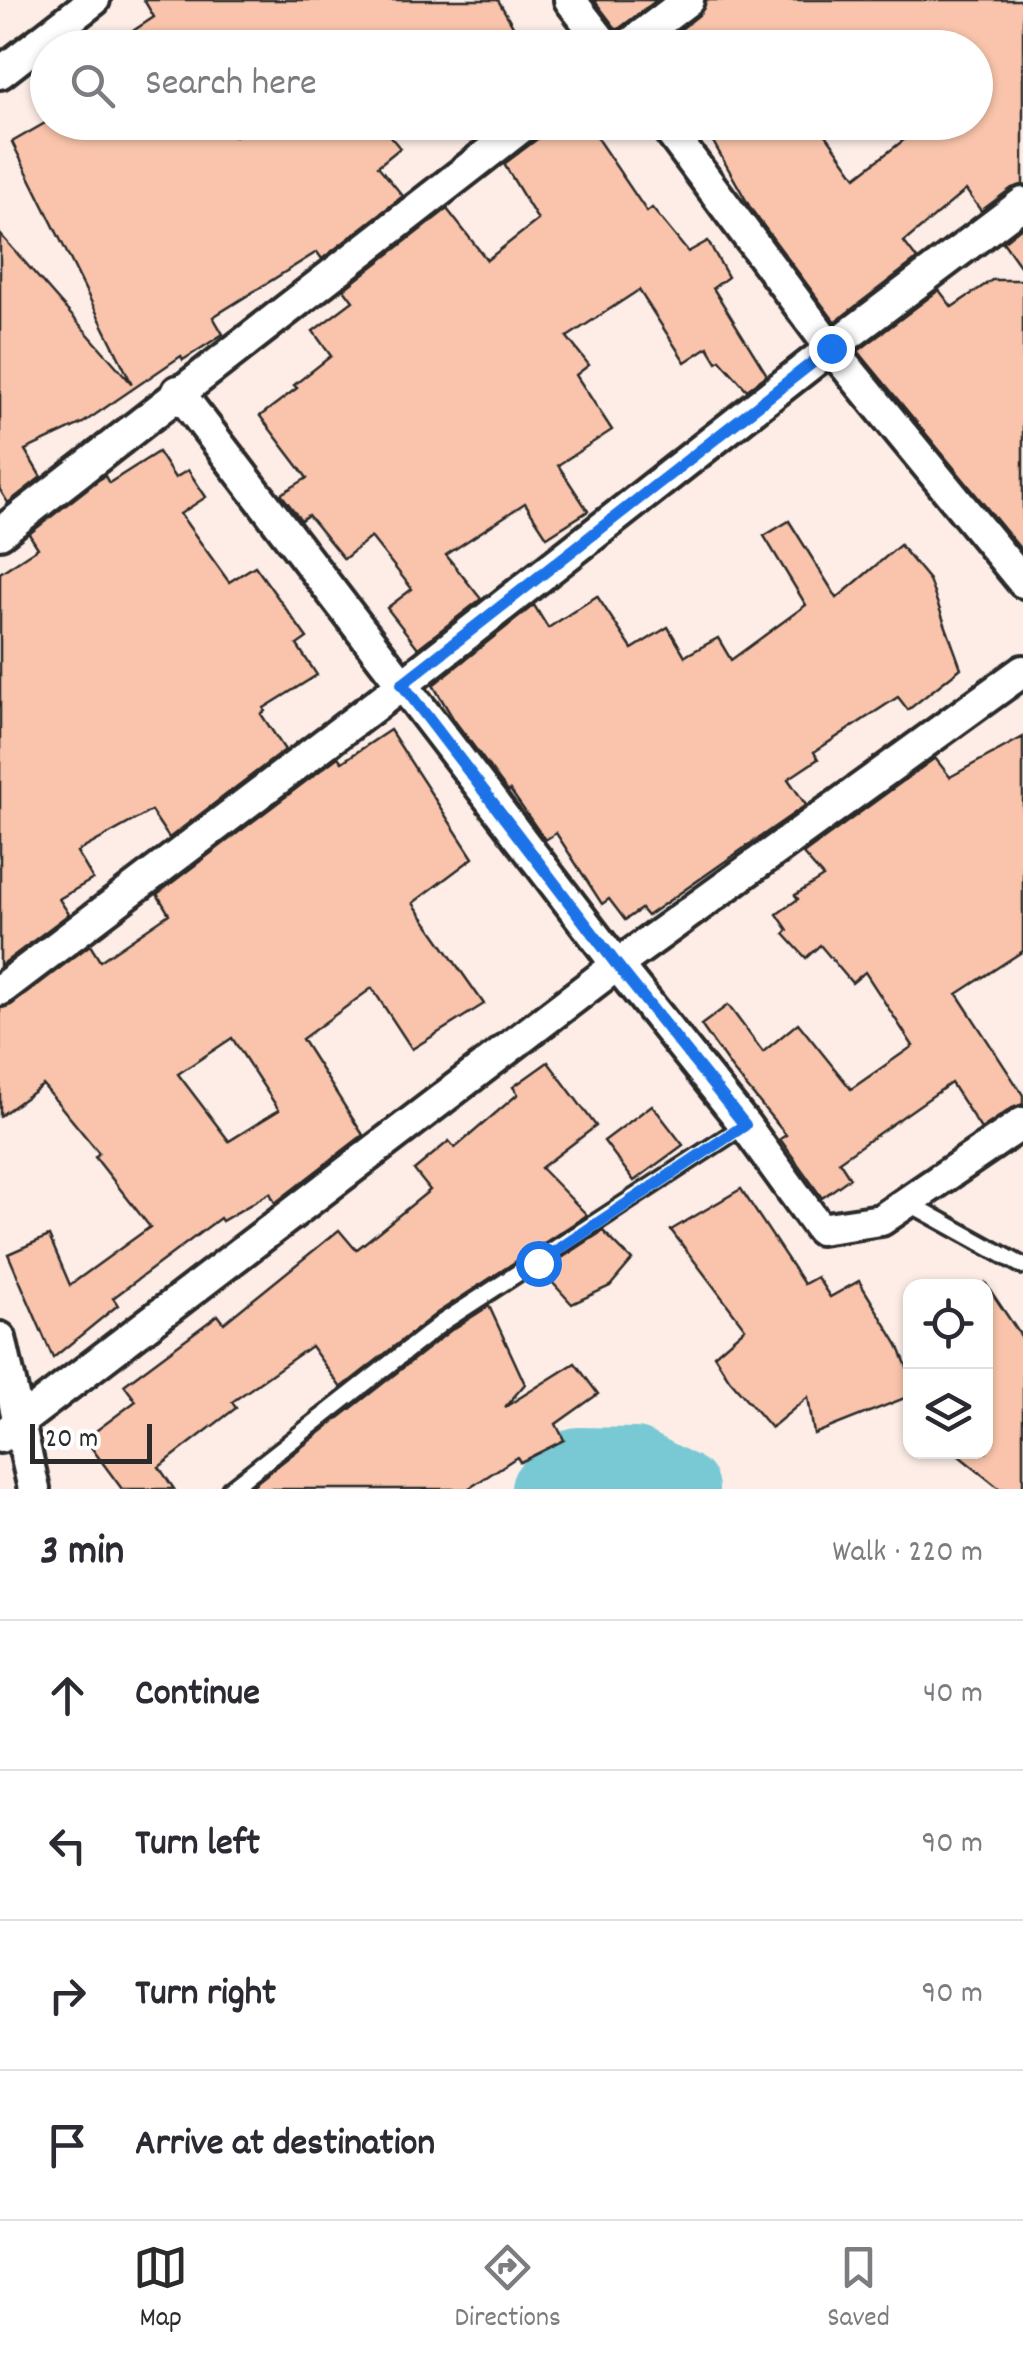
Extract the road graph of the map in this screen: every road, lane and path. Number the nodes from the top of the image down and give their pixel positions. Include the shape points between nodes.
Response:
1 (94, 0) edge
2 (570, 0) edge
3 (688, 0) edge
4 (55, 30) edge
5 (593, 30) edge
6 (649, 30) edge
7 (30, 50) edge
8 (0, 73) edge
9 (505, 140) edge
10 (676, 140) edge
11 (1023, 203) edge
12 (831, 348) junction
13 (178, 392) junction
14 (0, 533) edge
15 (1023, 582) edge
16 (1023, 671) edge
17 (402, 684) junction
18 (617, 965) junction
19 (0, 990) edge
20 (1023, 1124) edge
21 (745, 1125) junction
22 (909, 1202) junction
23 (1023, 1266) edge
24 (0, 1338) edge
25 (9, 1430) edge
26 (34, 1489) edge
27 (230, 1489) edge

1 - 4 street
2 - 5 street
3 - 6 street
7 - 8 street
9 - 13 street
10 - 12 street
11 - 12 street
12 - 15 street
12 - 17 street
13 - 14 street
13 - 17 street
16 - 18 street
17 - 18 street
17 - 19 street
18 - 21 street
18 - 25 street
20 - 22 street
21 - 22 street via 820,1229 882,1220
21 - 27 lane via 444,1322
22 - 23 lane
24 - 25 street
25 - 26 street

